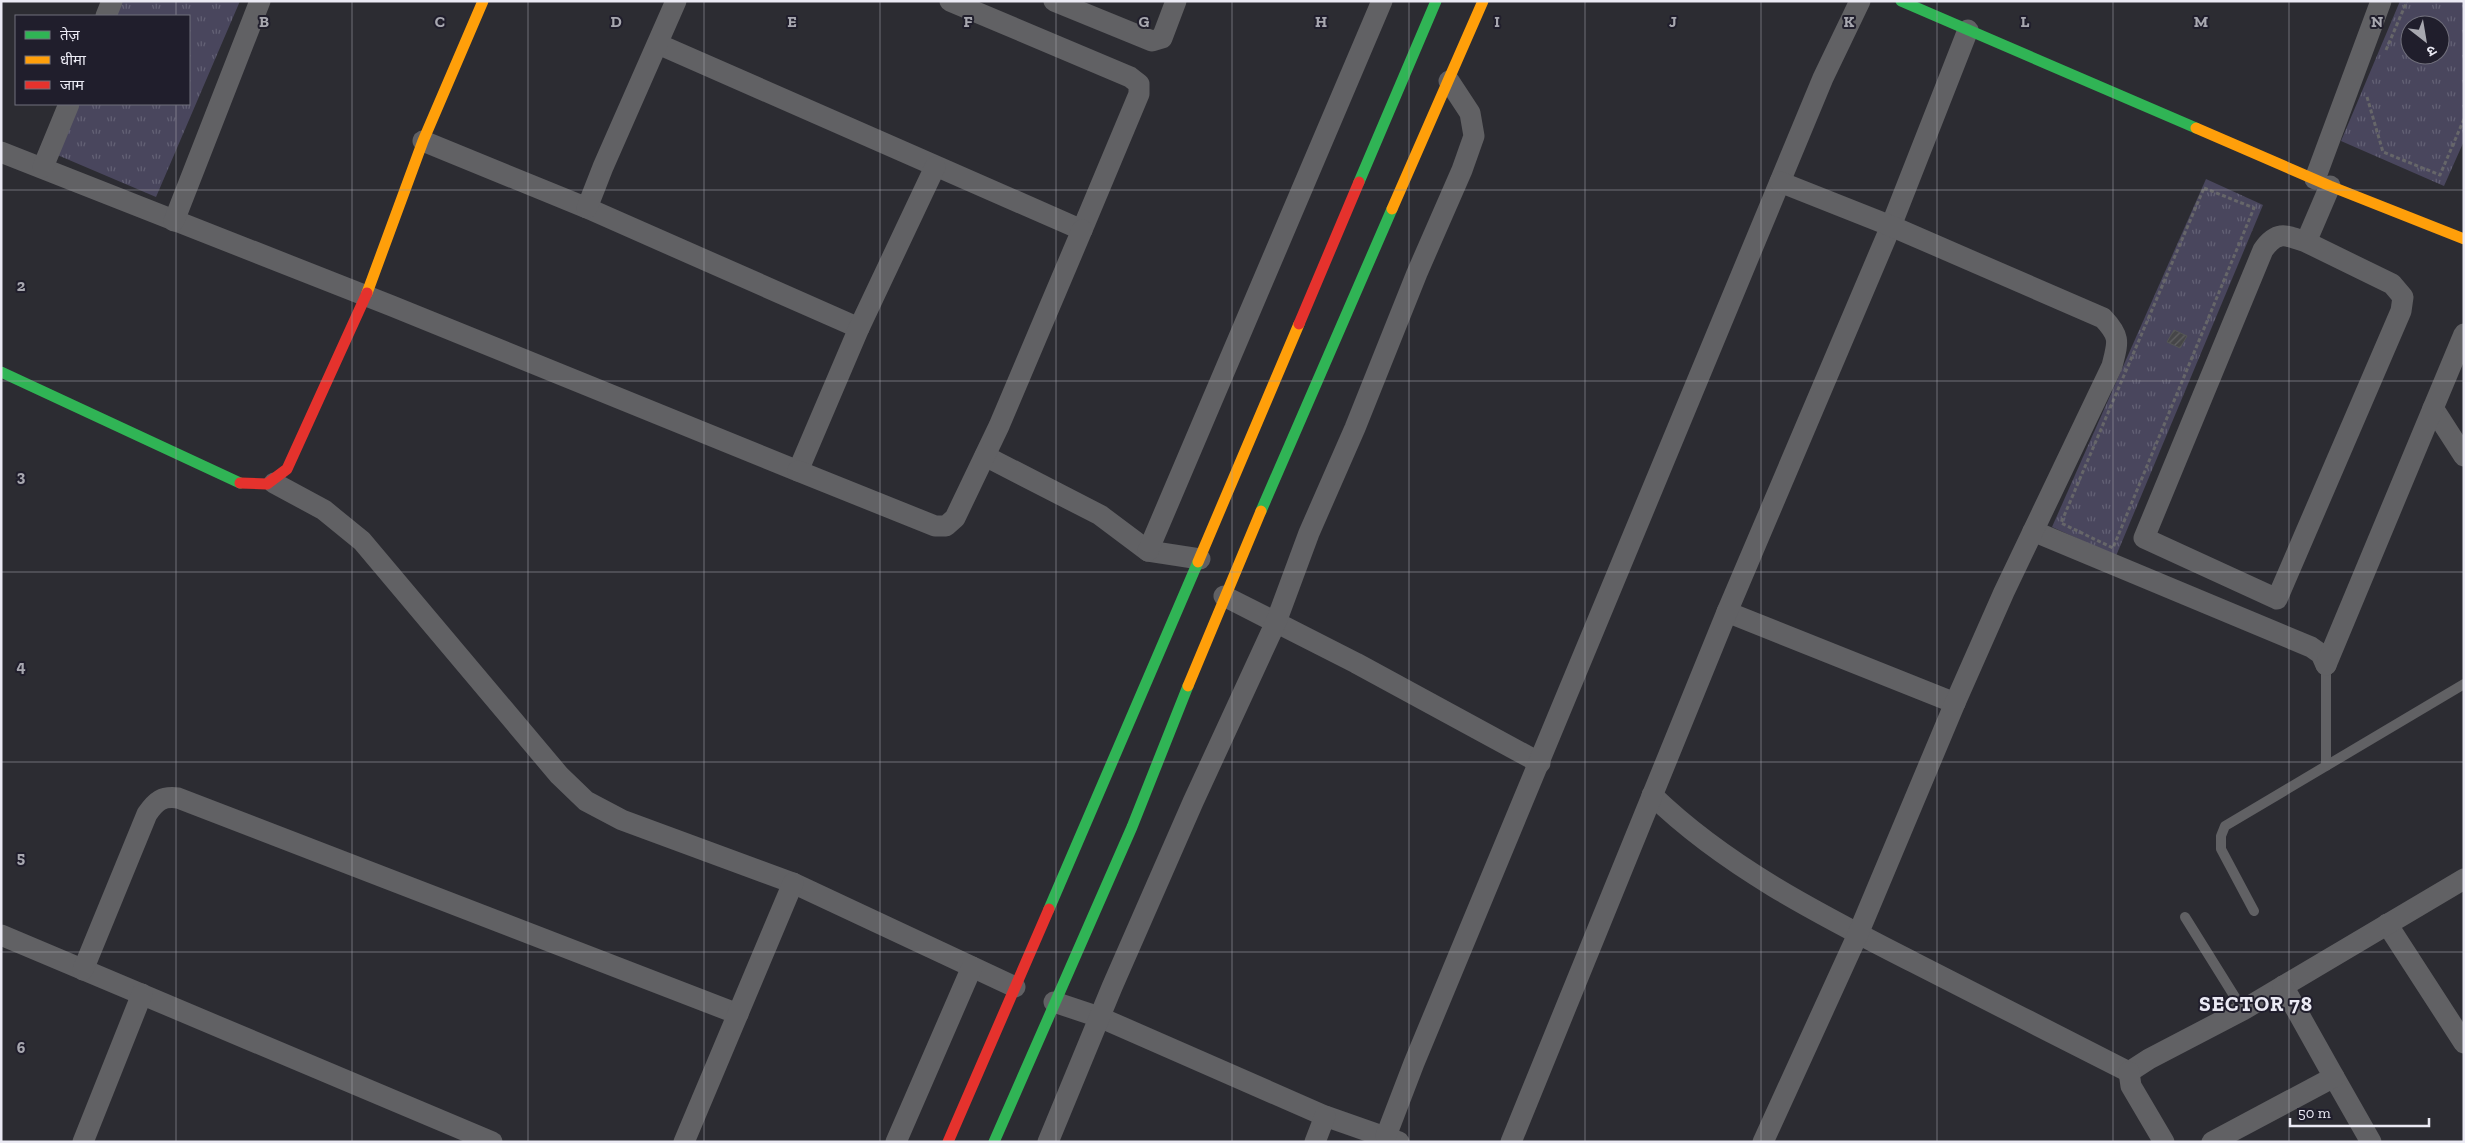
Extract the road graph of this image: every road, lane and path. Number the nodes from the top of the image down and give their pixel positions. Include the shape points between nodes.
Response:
1 (112, 1) edge
2 (260, 1) edge
3 (483, 1) edge
4 (676, 1) edge
5 (950, 1) edge
6 (1054, 1) edge
7 (1176, 1) edge
8 (1382, 1) edge
9 (1436, 1) edge
10 (1482, 1) edge
11 (1860, 1) edge
12 (1901, 1) edge
13 (2381, 1) edge
14 (2407, 1) edge
15 (106, 15) edge
16 (1968, 30) junction
17 (658, 44) junction
18 (2385, 52) dead end
19 (1450, 81) junction
20 (2366, 95) dead end
21 (69, 105) edge
22 (2464, 119) edge
23 (423, 141) junction
24 (1, 152) edge
25 (43, 167) junction
26 (935, 167) junction
27 (1780, 182) junction
28 (2322, 183) junction
29 (587, 208) junction
30 (2254, 208) joint
31 (174, 221) junction
32 (1891, 226) junction
33 (1082, 230) junction
34 (2464, 239) edge
35 (2306, 242) junction
36 (366, 295) junction
37 (860, 328) junction
38 (2464, 334) edge
39 (1, 372) edge
40 (2433, 408) junction
41 (985, 456) junction
42 (2464, 456) edge
43 (798, 472) junction
44 (274, 483) junction
45 (2034, 531) junction
46 (1148, 551) junction
47 (1200, 559) junction
48 (1224, 596) junction
49 (1726, 612) junction
50 (1276, 622) junction
51 (2326, 665) junction
52 (2464, 684) edge
53 (1955, 703) junction
54 (1540, 763) junction
55 (2326, 766) junction
56 (1652, 795) junction
57 (2464, 879) edge
58 (793, 883) junction
59 (2254, 911) dead end
60 (2185, 917) dead end
61 (2387, 924) junction
62 (1858, 934) junction
63 (1, 935) edge
64 (972, 967) junction
65 (83, 970) junction
66 (2283, 986) junction
67 (1019, 988) junction
68 (142, 994) junction
69 (1050, 1001) junction
70 (2243, 1010) junction
71 (738, 1014) junction
72 (1099, 1017) junction
73 (2457, 1020) edge
74 (2464, 1043) edge
75 (2129, 1072) junction
76 (2334, 1077) junction
77 (1325, 1116) junction
78 (1393, 1139) edge
79 (83, 1142) edge
80 (492, 1142) edge
81 (684, 1142) edge
82 (896, 1142) edge
83 (948, 1142) edge
84 (994, 1142) edge
85 (1048, 1142) edge
86 (1315, 1142) edge
87 (1511, 1142) edge
88 (1763, 1142) edge
89 (2164, 1142) edge
90 (2212, 1142) edge
91 (2371, 1142) edge

1 - 15 street
2 - 31 street
3 - 23 main road
4 - 17 street
5 - 33 street via 1130,77 1138,84 1139,94
6 - 7 street via 1152,41 1162,38
8 - 46 street
9 - 47 main road
10 - 19 main road
11 - 27 street via 1823,78
12 - 16 main road
13 - 28 street
14 - 18 path
16 - 28 main road
16 - 32 street
17 - 26 street
17 - 29 street via 602,167
19 - 48 main road
19 - 50 street via 1470,113 1474,136
20 - 22 path via 2383,152 2440,176
21 - 25 street
23 - 29 street
23 - 36 main road
24 - 25 street
25 - 31 street
26 - 33 street
26 - 37 street
27 - 32 street
27 - 54 street
28 - 34 main road
28 - 35 street
29 - 37 street
30 - 30 path via 2204,188 2061,524 2113,548
31 - 36 street
32 - 45 street via 2103,318 2114,330 2118,341 2112,366
32 - 49 street
33 - 41 street
35 - 35 street via 2392,284 2403,297 2401,310 2277,599 2144,538 2263,250 2271,239 2284,235
36 - 43 street
36 - 44 main road via 287,469
37 - 43 street
38 - 40 street
39 - 44 main road via 242,484 259,486
40 - 42 street
40 - 51 street
41 - 43 street via 955,518 946,526 935,526
41 - 46 street via 1100,515
44 - 58 street via 324,510 362,541 559,775 586,801 622,820
45 - 51 street via 2311,647 2321,654
45 - 53 street
46 - 47 street
47 - 67 main road
48 - 50 street
48 - 69 main road via 1132,827
49 - 53 street
49 - 56 street
50 - 54 street
50 - 72 street
51 - 55 lane
52 - 55 lane
53 - 62 street
54 - 78 street via 1414,1063
55 - 59 lane via 2225,826 2221,850
56 - 62 street via 1712,846 1799,902
56 - 87 street
57 - 61 street
58 - 64 street
58 - 71 street
60 - 70 lane
61 - 66 street
61 - 73 street
62 - 75 street
62 - 88 street
63 - 65 street
64 - 67 street
64 - 82 street
65 - 68 street
65 - 71 street via 147,814 155,802 166,797 178,798
66 - 70 street
66 - 76 street
67 - 83 main road
68 - 79 street
68 - 80 street
69 - 72 street
69 - 84 main road
70 - 75 street
71 - 81 street
72 - 77 street
72 - 85 street
73 - 74 street
75 - 89 street via 2131,1086
76 - 90 street
76 - 91 street
77 - 78 street
77 - 86 street

